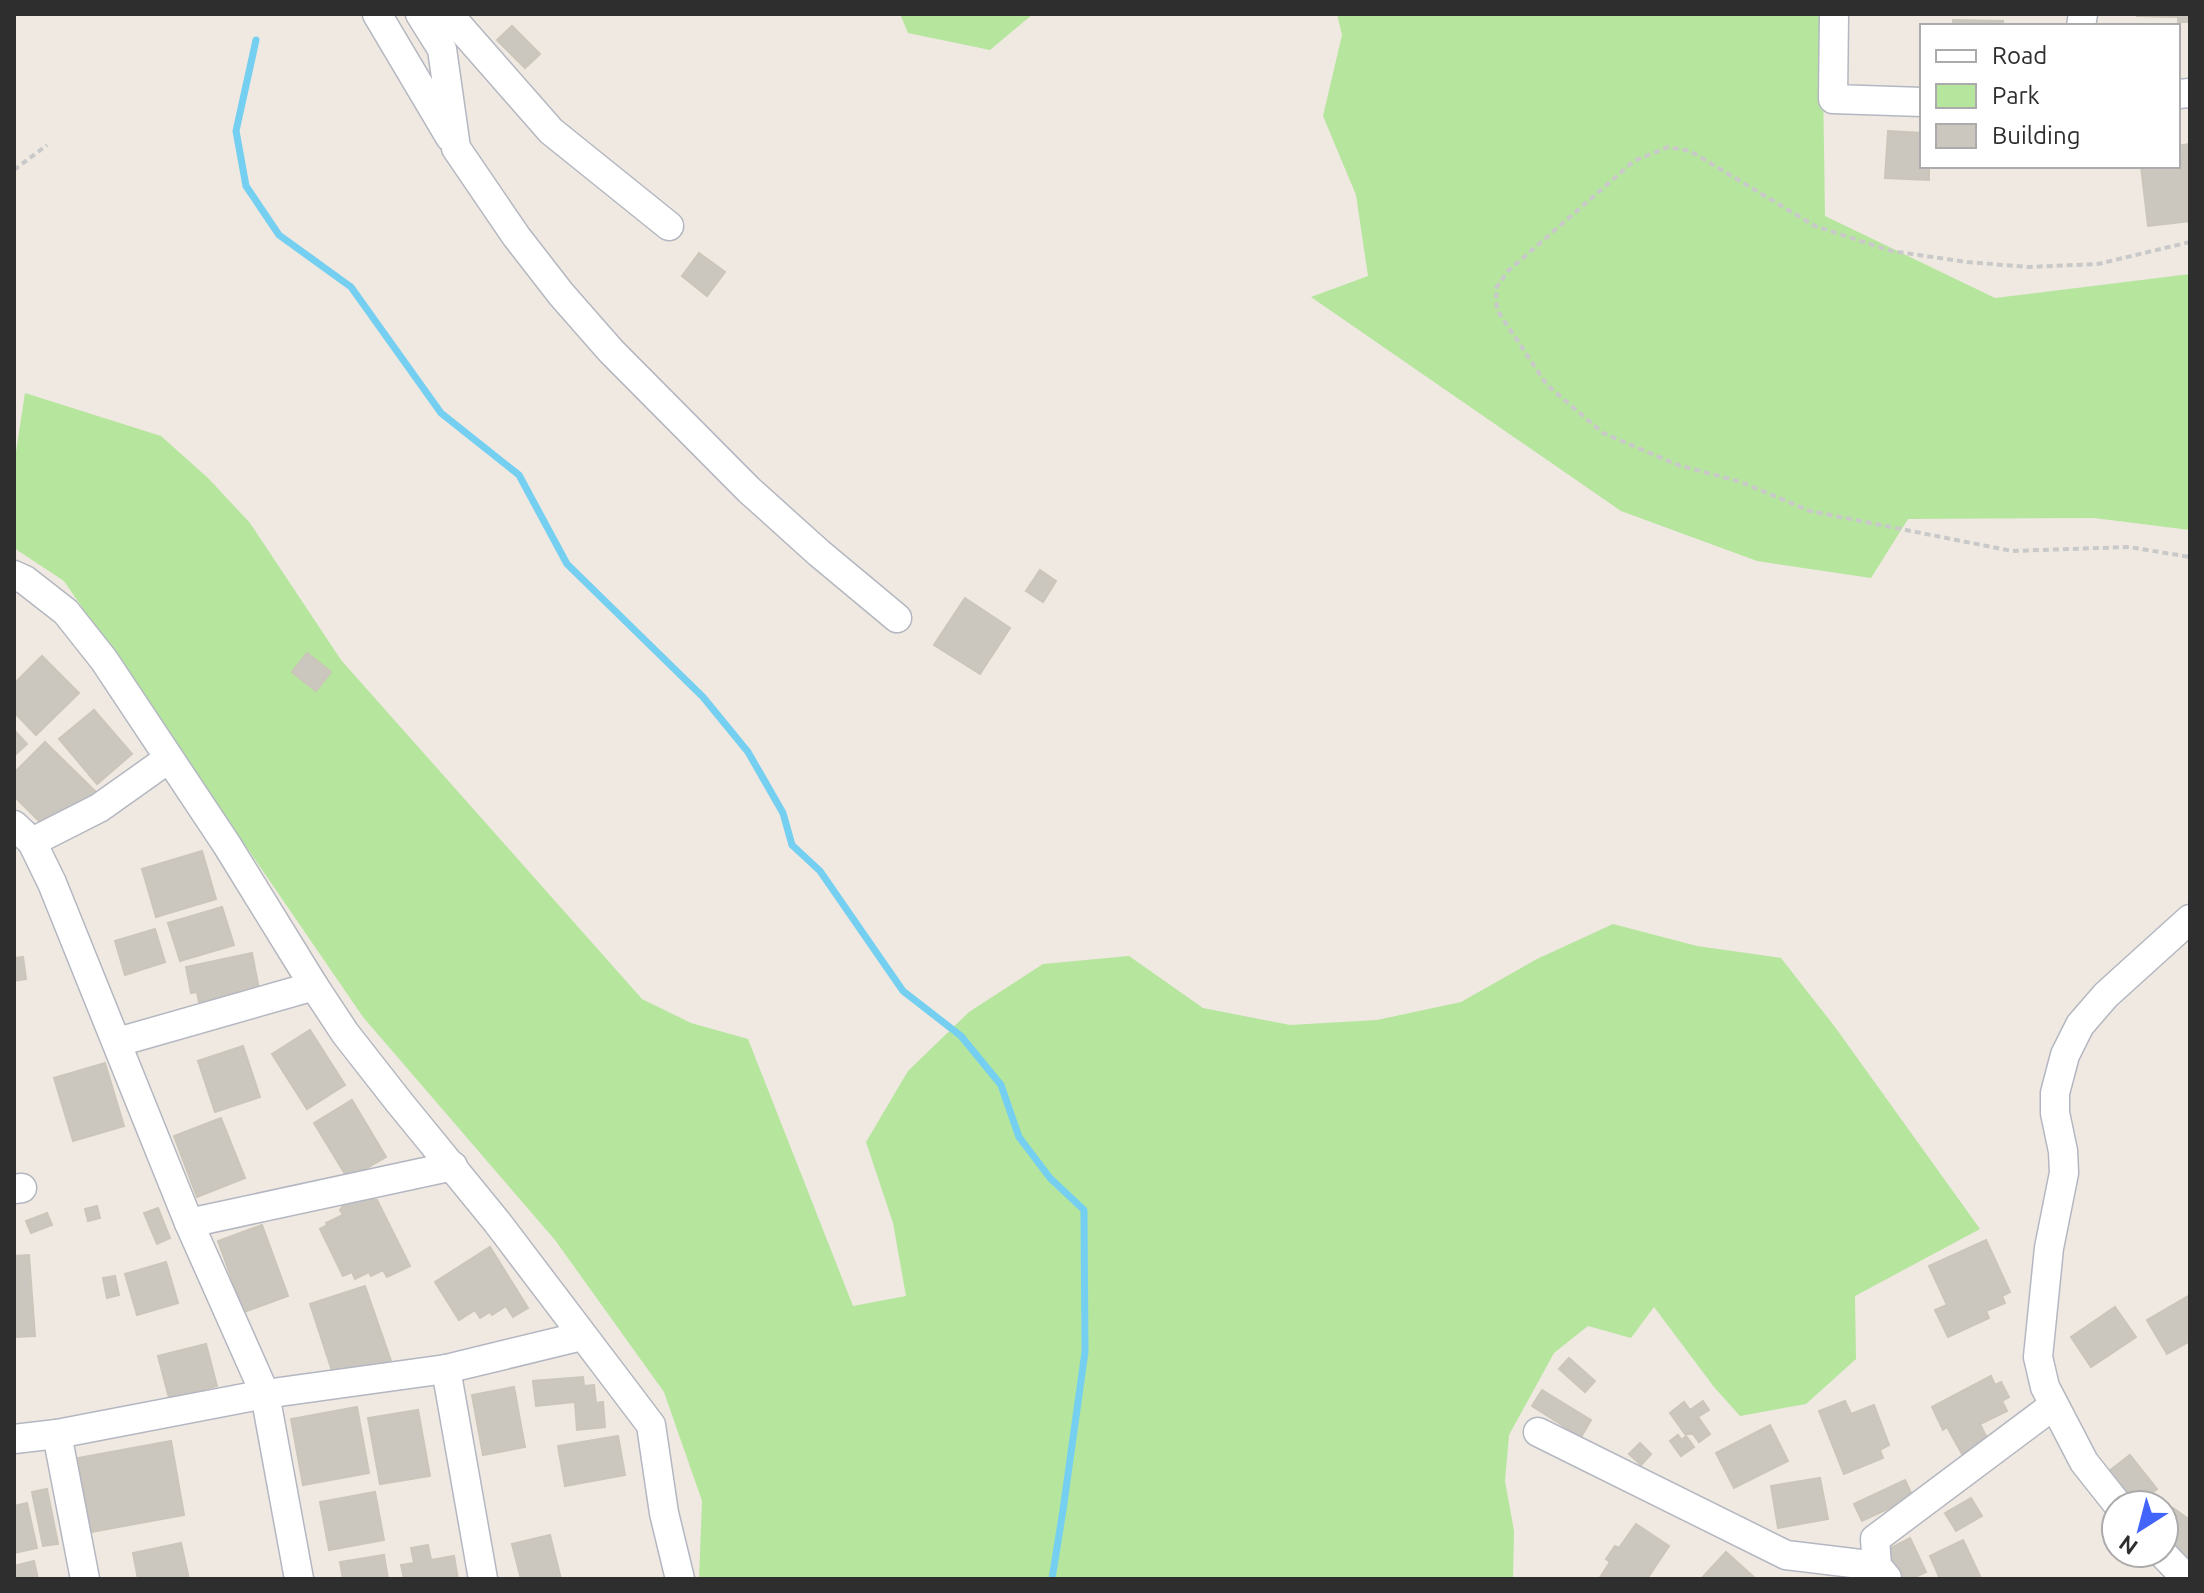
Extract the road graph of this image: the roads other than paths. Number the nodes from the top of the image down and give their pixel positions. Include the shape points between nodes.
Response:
1 (377, 14) edge
2 (420, 14) edge
3 (429, 14) edge
4 (1834, 14) edge
5 (1920, 102) edge
6 (456, 148) junction
7 (669, 226) dead end
8 (14, 575) edge
9 (897, 618) dead end
10 (168, 759) junction
11 (23, 834) edge
12 (2190, 919) edge
13 (314, 986) junction
14 (118, 1042) junction
15 (453, 1166) junction
16 (189, 1223) junction
17 (582, 1336) junction
18 (446, 1369) junction
19 (265, 1394) junction
20 (2054, 1405) junction
21 (1538, 1432) dead end
22 (57, 1434) junction
23 (14, 1439) edge
24 (2105, 1489) edge
25 (1882, 1572) edge
26 (85, 1579) edge
27 (299, 1579) edge
28 (483, 1579) edge
29 (680, 1579) edge

1 - 6 street
2 - 6 street via 442,49
3 - 7 street via 458,25 551,131
4 - 5 street via 1833,99
6 - 9 street via 516,236 611,351 749,490
8 - 10 street via 66,612
10 - 11 street via 99,808
10 - 13 street
11 - 14 street via 52,883
12 - 20 street via 2092,1010 2060,1070 2055,1113 2064,1173 2049,1248 2038,1357
13 - 14 street
13 - 15 street via 345,1033
14 - 16 street
15 - 16 street
15 - 17 street
16 - 19 street
17 - 18 street
17 - 29 street via 651,1425
18 - 19 street
18 - 28 street
19 - 22 street
19 - 27 street
20 - 24 street via 2084,1462
20 - 25 street via 1875,1539
21 - 25 street via 1786,1555
22 - 23 street
22 - 26 street

